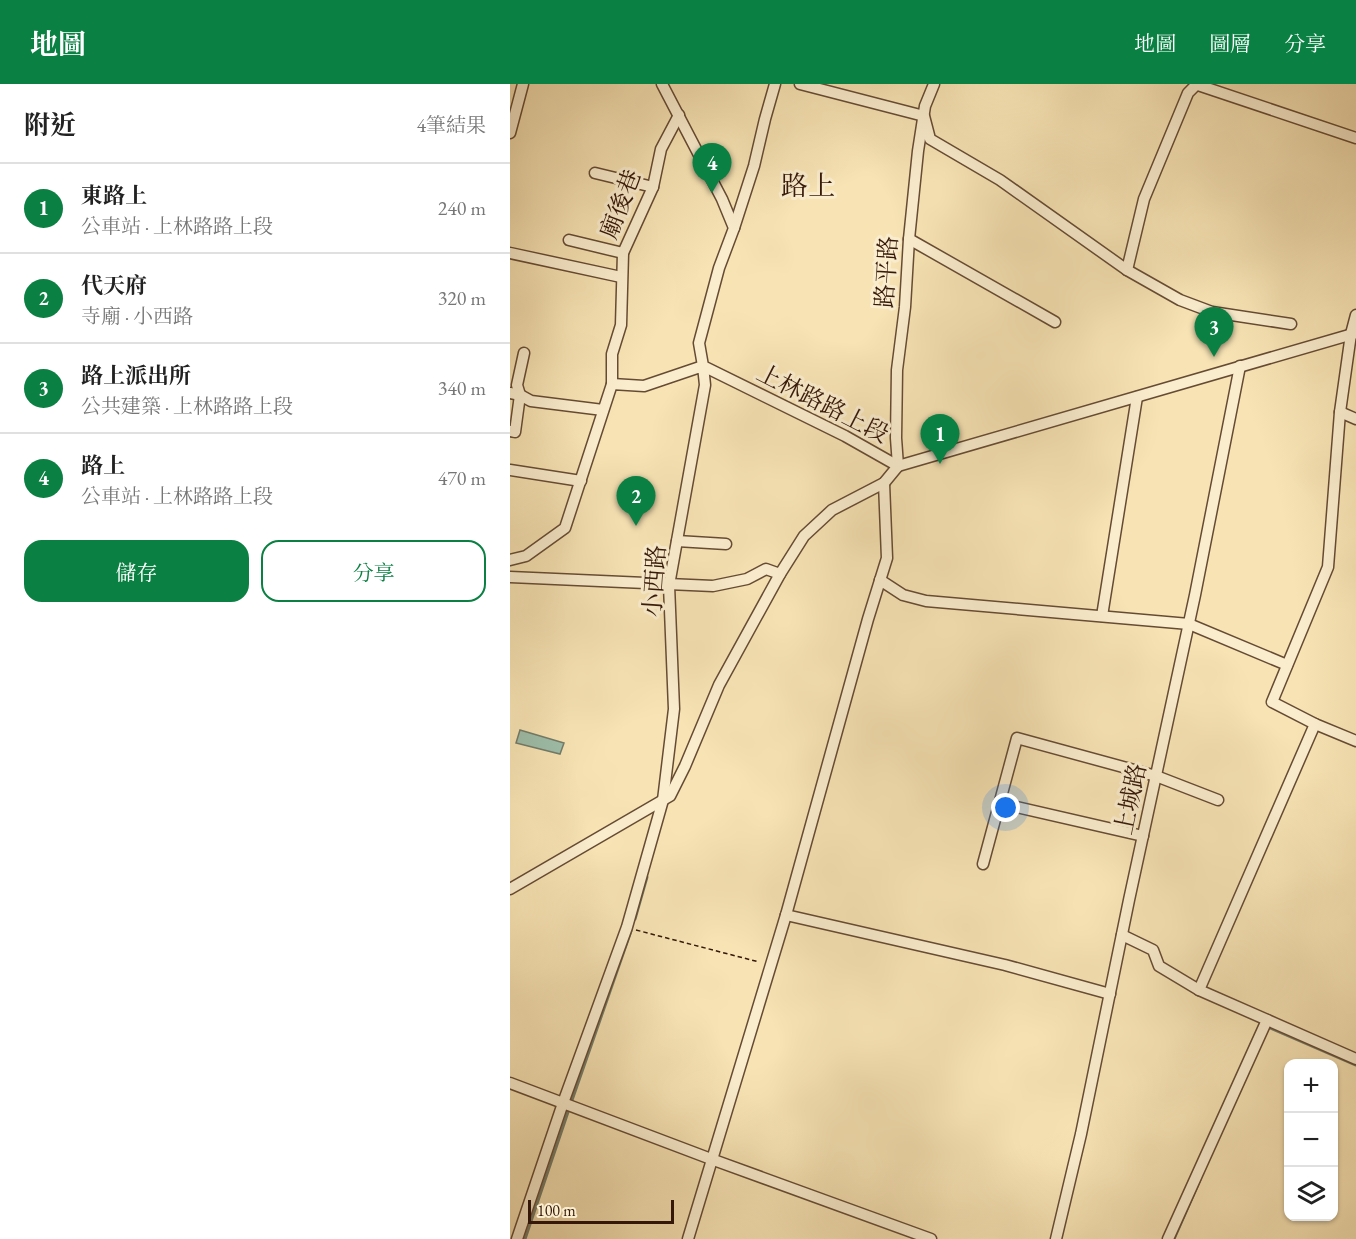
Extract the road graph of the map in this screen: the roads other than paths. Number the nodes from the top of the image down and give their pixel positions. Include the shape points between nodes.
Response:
1 (523, 84) edge
2 (662, 84) edge
3 (776, 84) edge
4 (800, 84) edge
5 (934, 84) edge
6 (1196, 84) edge
7 (679, 115) junction
8 (924, 116) junction
9 (510, 133) edge
10 (1356, 138) edge
11 (595, 173) dead end
12 (652, 187) junction
13 (734, 228) junction
14 (909, 239) junction
15 (569, 240) dead end
16 (510, 253) edge
17 (623, 253) junction
18 (1127, 270) junction
19 (621, 277) junction
20 (1356, 315) edge
21 (1054, 322) dead end
22 (1291, 324) dead end
23 (1353, 333) edge
24 (524, 352) dead end
25 (703, 366) junction
26 (1240, 366) junction
27 (612, 384) junction
28 (515, 394) edge
29 (1137, 397) junction
30 (603, 410) junction
31 (1340, 412) junction
32 (1356, 419) edge
33 (510, 432) edge
34 (898, 466) junction
35 (510, 470) edge
36 (580, 481) junction
37 (885, 483) junction
38 (677, 541) junction
39 (726, 544) dead end
40 (510, 560) edge
41 (780, 574) junction
42 (510, 577) edge
43 (880, 580) junction
44 (669, 585) junction
45 (1102, 616) junction
46 (1189, 624) junction
47 (1287, 665) junction
48 (1315, 724) junction
49 (1356, 741) edge
50 (1156, 776) junction
51 (663, 800) junction
52 (1218, 800) dead end
53 (999, 803) junction
54 (1143, 836) junction
55 (982, 864) dead end
56 (510, 889) edge
57 (786, 915) junction
58 (1122, 935) junction
59 (1199, 990) junction
60 (1110, 994) junction
61 (1267, 1020) junction
62 (1356, 1059) edge
63 (510, 1083) edge
64 (563, 1103) junction
65 (711, 1159) junction
66 (518, 1239) edge
67 (688, 1239) edge
68 (931, 1239) edge
69 (1056, 1239) edge
70 (1168, 1239) edge

1 - 9 street
2 - 7 street
3 - 13 street
4 - 8 street
5 - 8 street, 路平路
6 - 10 street
6 - 18 street via 1188,93 1144,199
7 - 12 street, 廟後巷 via 661,148
7 - 13 street
8 - 14 street, 路平路
8 - 18 street via 930,139 1000,180
11 - 12 street
12 - 17 street, 廟後巷
13 - 25 street via 699,343
14 - 21 street
14 - 34 street, 路平路 via 897,370
15 - 17 street
16 - 19 street
17 - 19 street, 廟後巷
18 - 22 street via 1180,300 1212,312
19 - 27 street, 廟後巷 via 621,325 612,354
20 - 23 street
23 - 26 street, 上林路路上段
23 - 31 street
24 - 28 street
25 - 27 street via 644,386
25 - 34 street, 上林路路上段
25 - 38 street, 小西路 via 705,385
26 - 29 street, 上林路路上段
26 - 46 street, 上城路
27 - 30 street, 廟後巷
28 - 30 street via 531,401
28 - 33 street via 515,432
29 - 34 street, 上林路路上段
29 - 45 street
30 - 36 street, 廟後巷
31 - 32 street
31 - 47 street via 1328,567
34 - 37 street
35 - 36 street
36 - 40 street, 廟後巷 via 565,528 526,556
37 - 41 street via 832,510 804,536
37 - 43 street via 887,558
38 - 39 street
38 - 44 street, 小西路
41 - 44 street via 766,569 747,579 713,586
41 - 51 street via 719,685 670,796
42 - 44 street
43 - 45 street via 903,595 926,601
43 - 57 street
44 - 51 street, 小西路 via 674,709
45 - 46 street
46 - 47 street
46 - 50 street, 上城路
47 - 48 street via 1272,702
48 - 49 street
48 - 59 street
50 - 52 street
50 - 53 street via 1017,738
50 - 54 street, 上城路
51 - 56 street
51 - 64 street via 627,927
53 - 54 street
53 - 55 street
54 - 58 street, 上城路
57 - 60 street via 1005,964
57 - 65 street
58 - 59 street via 1153,950 1159,966
58 - 60 street, 上城路
59 - 61 street
60 - 69 street, 上城路
61 - 62 street
61 - 70 street
63 - 64 street
64 - 65 street
64 - 66 street
65 - 67 street
65 - 68 street

